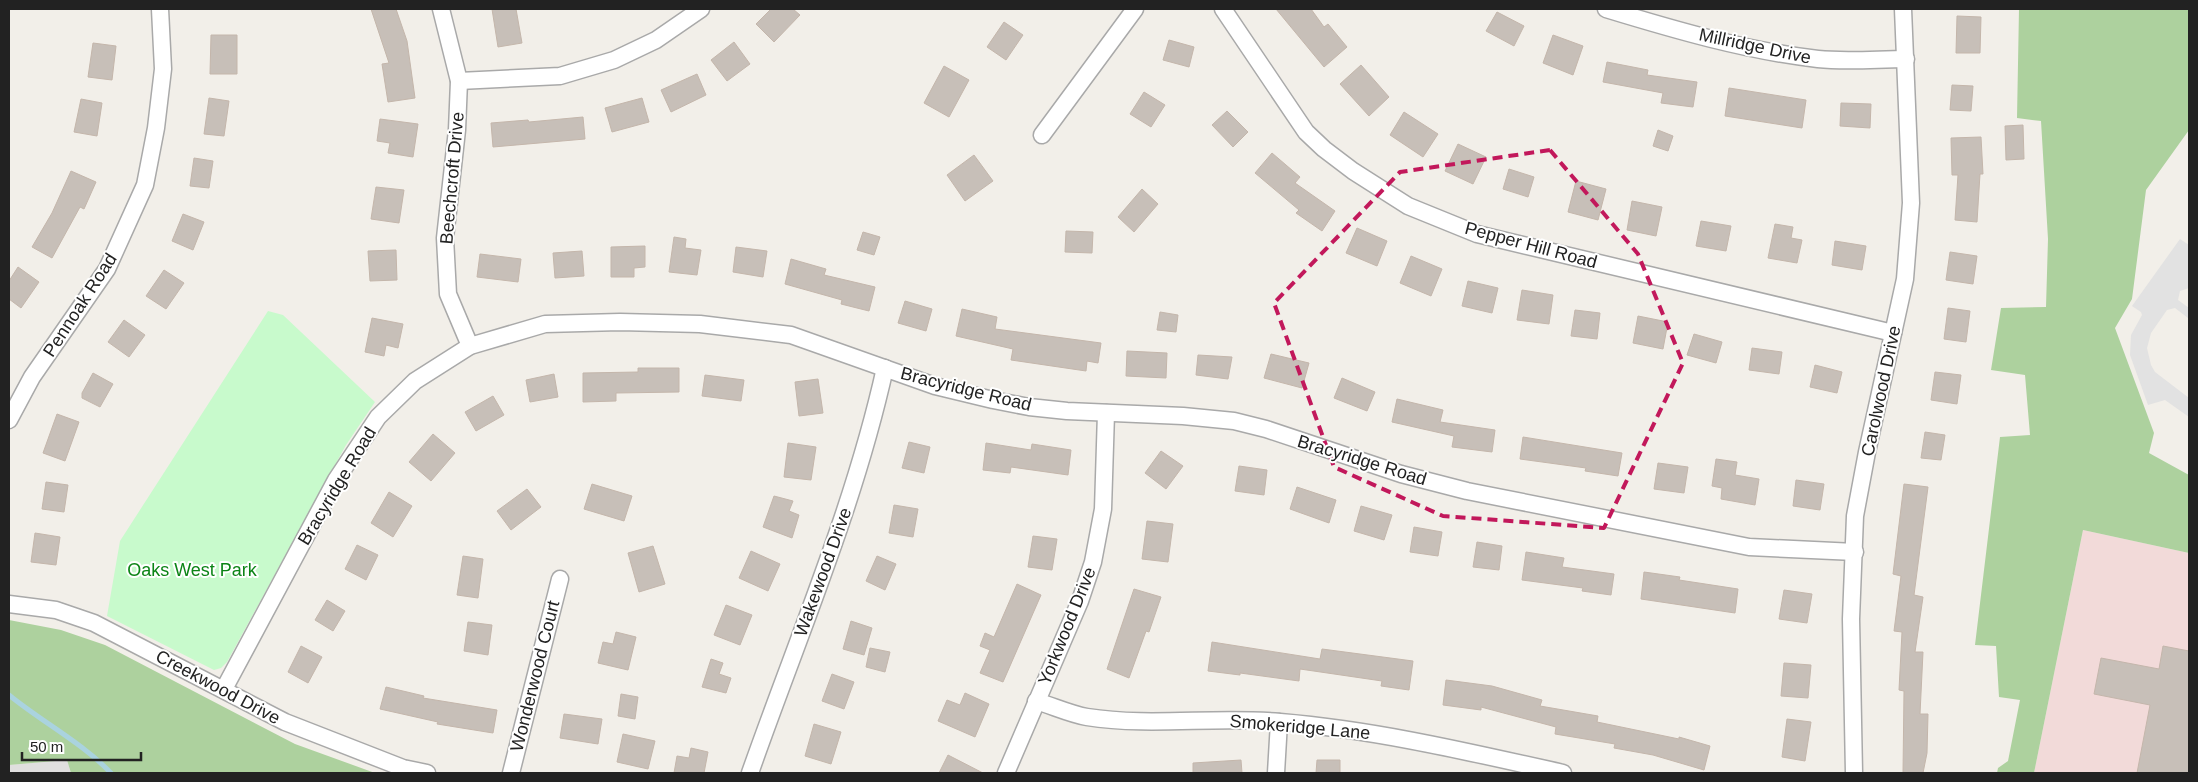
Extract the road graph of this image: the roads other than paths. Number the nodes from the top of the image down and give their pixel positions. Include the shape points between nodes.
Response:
1 (160, 9) edge
2 (441, 9) edge
3 (701, 9) edge
4 (1135, 9) edge
5 (1223, 9) edge
6 (1606, 9) edge
7 (1904, 9) edge
8 (1906, 59) junction
9 (459, 81) junction
10 (1042, 135) dead end
11 (1893, 333) junction
12 (470, 346) junction
13 (885, 368) junction
14 (1106, 413) junction
15 (9, 420) edge
16 (1854, 552) junction
17 (560, 579) dead end
18 (9, 604) edge
19 (224, 689) junction
20 (1036, 701) junction
21 (1278, 722) junction
22 (427, 773) edge
23 (511, 773) edge
24 (750, 773) edge
25 (1006, 773) edge
26 (1276, 773) edge
27 (1562, 773) edge
28 (1854, 773) edge

1 - 15 street, Pennoak Road via 163,69 145,185 107,270 32,377
2 - 9 street, Beechcroft Drive
3 - 9 street via 656,40 614,60 560,76
4 - 10 street
5 - 11 street, Pepper Hill Road via 1306,132 1353,171 1408,206 1478,234
6 - 8 street, Millridge Drive via 1768,51 1820,59
7 - 8 street, Carolwood Drive
8 - 11 street, Carolwood Drive via 1911,203 1905,279
9 - 12 street, Beechcroft Drive via 445,238 448,294
11 - 16 street, Carolwood Drive via 1855,516
12 - 13 street, Bracyridge Road via 545,324 700,324 791,335
12 - 19 street, Bracyridge Road via 415,381 378,417 336,480
13 - 14 street, Bracyridge Road via 935,386 1011,403
13 - 24 street, Wakewood Drive via 872,428 847,507
14 - 16 street, Bracyridge Road via 1234,421 1401,474 1467,491 1749,548
14 - 20 street, Yorkwood Drive via 1103,509 1093,562 1080,601
16 - 28 street, Carolwood Drive via 1851,619
17 - 23 street, Wonderwood Court
18 - 19 street, Creekwood Drive via 56,610 94,623
19 - 22 street, Creekwood Drive via 285,722 403,768
20 - 21 street, Smokeridge Lane via 1086,717 1144,722 1245,719
20 - 25 street, Yorkwood Drive
21 - 26 street
21 - 27 street, Smokeridge Lane via 1376,733

